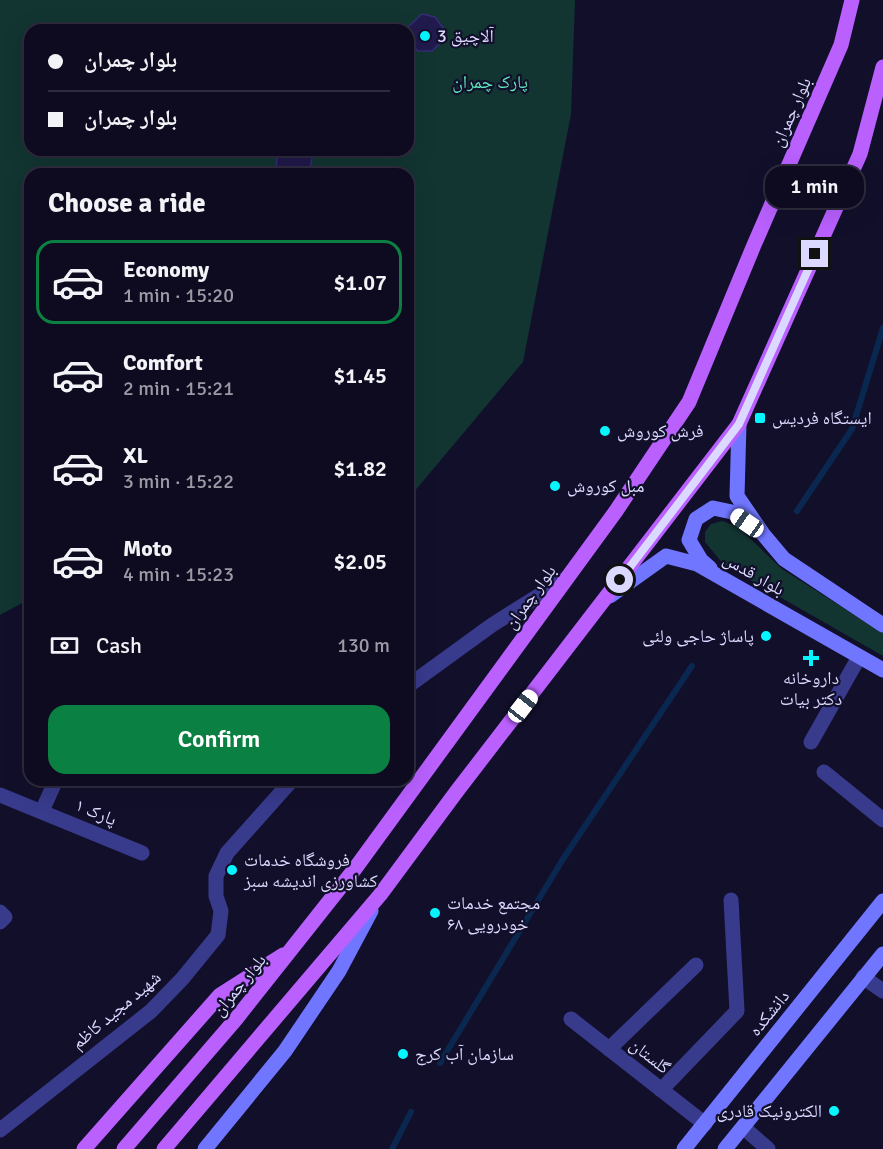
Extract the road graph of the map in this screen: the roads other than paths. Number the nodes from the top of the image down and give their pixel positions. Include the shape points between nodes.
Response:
1 (852, 0) edge
2 (883, 67) edge
3 (739, 424) junction
4 (763, 534) junction
5 (717, 576) junction
6 (567, 578) junction
7 (607, 598) junction
8 (883, 625) edge
9 (859, 657) junction
10 (883, 670) edge
11 (414, 683) edge
12 (811, 742) dead end
13 (824, 772) dead end
14 (53, 786) edge
15 (287, 786) edge
16 (0, 795) edge
17 (42, 811) junction
18 (883, 820) edge
19 (142, 853) dead end
20 (380, 895) junction
21 (731, 900) dead end
22 (883, 901) edge
23 (293, 948) junction
24 (883, 954) edge
25 (696, 965) dead end
26 (863, 977) junction
27 (883, 992) edge
28 (571, 1019) dead end
29 (609, 1049) junction
30 (661, 1090) junction
31 (705, 1124) junction
32 (743, 1127) junction
33 (0, 1130) edge
34 (84, 1149) edge
35 (124, 1149) edge
36 (164, 1149) edge
37 (205, 1149) edge
38 (684, 1149) edge
39 (725, 1149) edge
40 (768, 1149) edge

1 - 6 main road, بلوار چمران via 841,45 689,402
2 - 3 main road via 860,154
3 - 4 main road, بلوار قدس via 737,496
3 - 7 main road
4 - 5 main road via 732,512 713,508 696,519 689,540
4 - 8 main road, بلوار قدس via 784,559
5 - 7 main road, بلوار قدس via 697,564 666,556
5 - 9 main road, بلوار قدس
6 - 11 street via 492,625
6 - 23 main road, بلوار چمران
7 - 20 main road
9 - 10 main road, بلوار قدس
9 - 12 street
13 - 18 street
14 - 17 street
15 - 33 street, شهید مجید کاظم via 227,853 216,876 218,935 182,979 151,1011
16 - 17 street, پارک ۱
17 - 19 street, پارک ۱
20 - 36 main road
20 - 37 main road via 339,971 285,1051
21 - 30 street via 737,1011
22 - 31 main road, دانشکده
23 - 34 main road via 220,995
23 - 35 main road, بلوار چمران
24 - 26 main road
25 - 29 street
26 - 27 street
26 - 32 main road
28 - 29 street, گلستان
29 - 30 street, گلستان
30 - 31 street, گلستان
31 - 38 main road, دانشکده
32 - 39 main road
32 - 40 street

